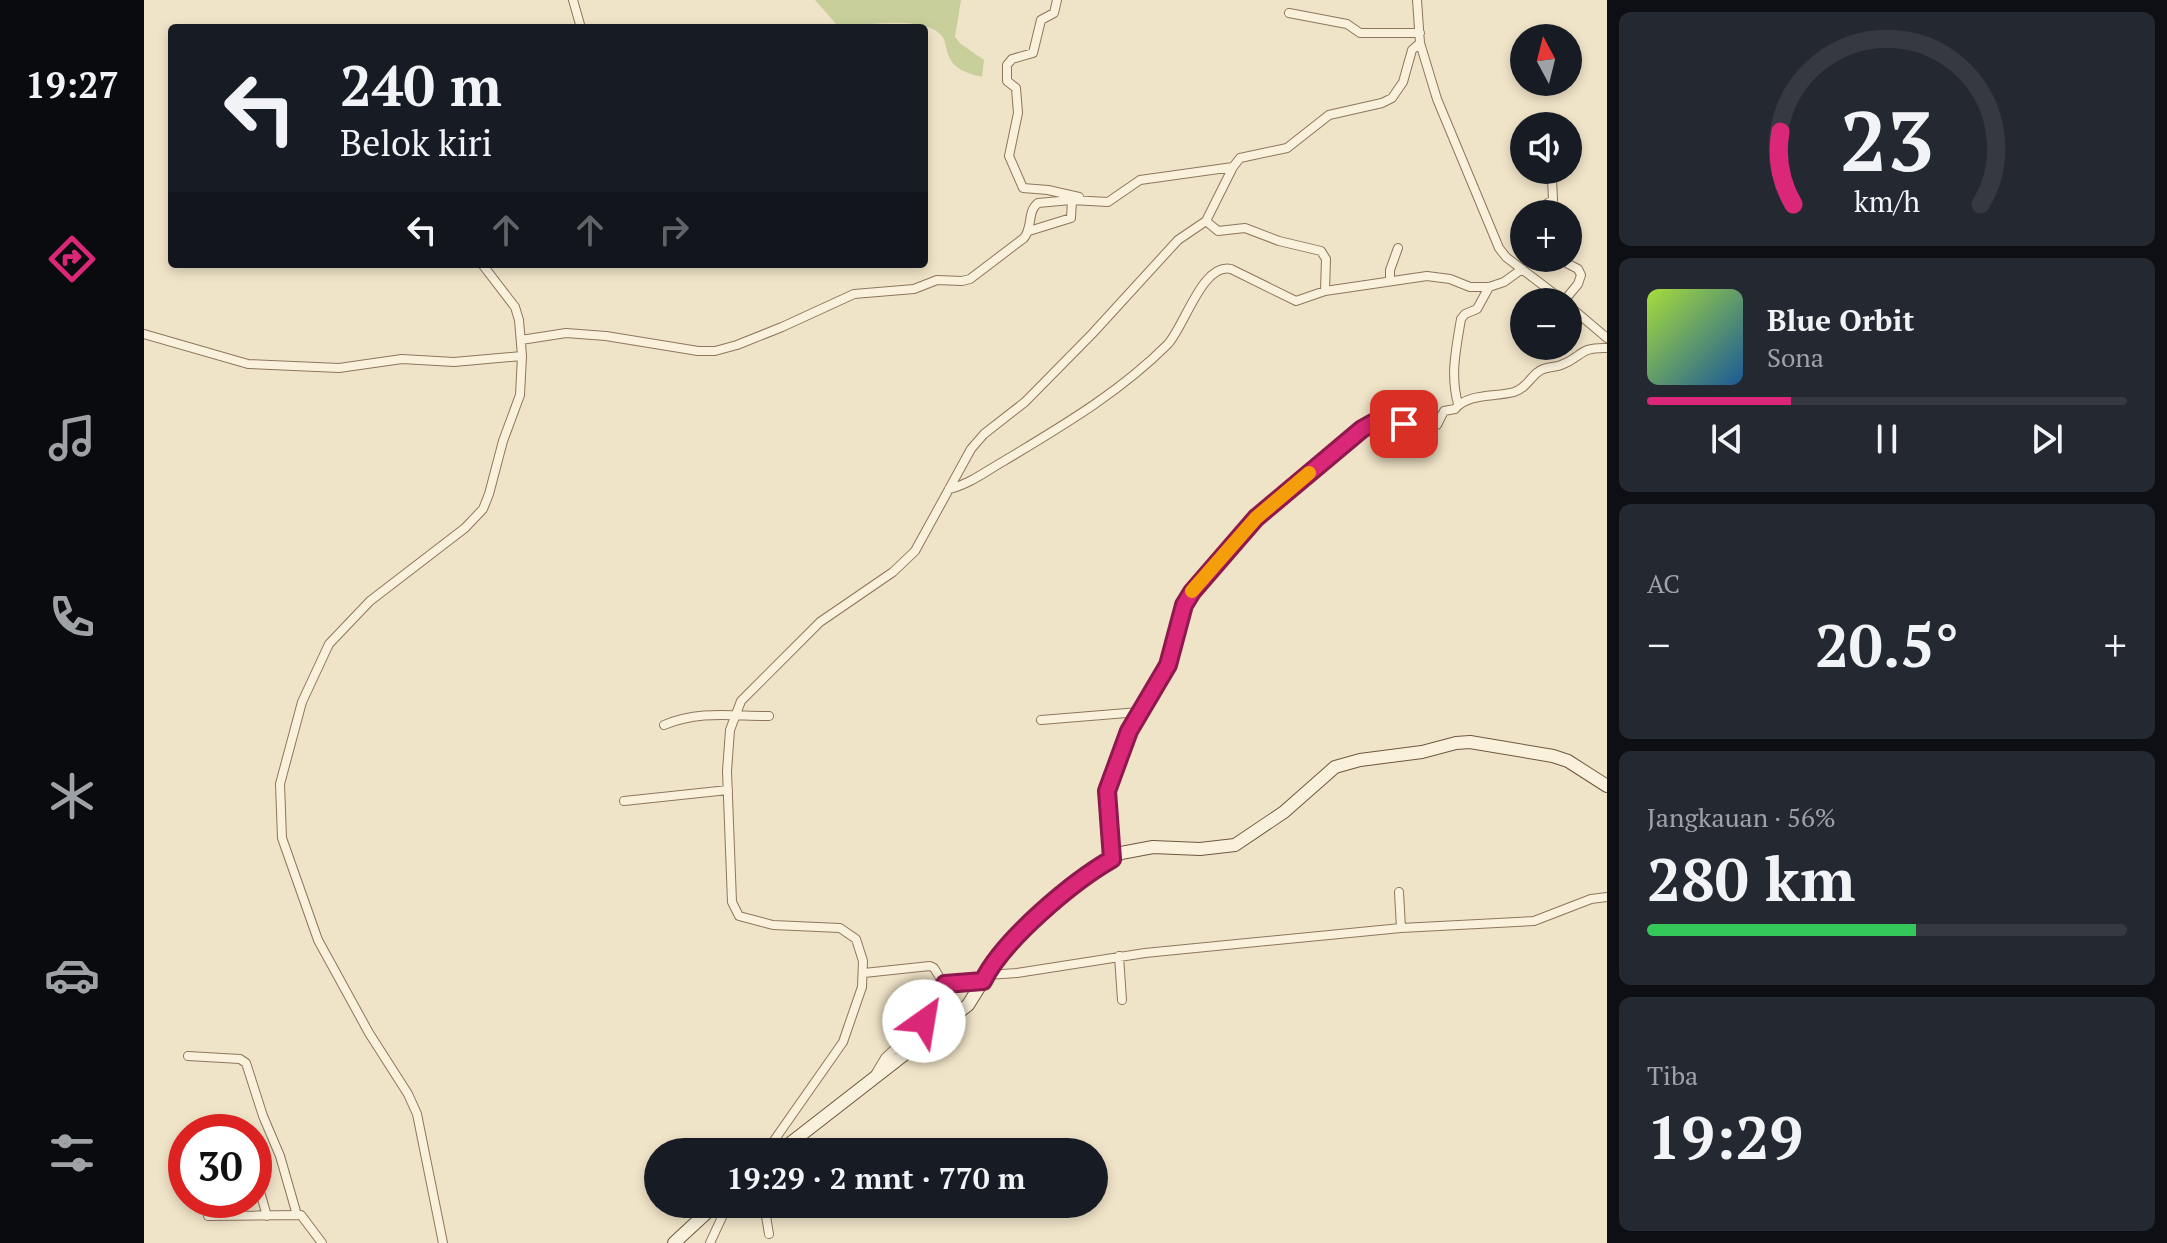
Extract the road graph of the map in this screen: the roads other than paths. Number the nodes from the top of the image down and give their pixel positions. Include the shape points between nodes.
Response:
1 (573, 0) edge
2 (1057, 0) edge
3 (1417, 0) edge
4 (1289, 13) dead end
5 (580, 24) edge
6 (1420, 38) junction
7 (1233, 167) junction
8 (1072, 200) junction
9 (1111, 200) junction
10 (1206, 221) junction
11 (1029, 231) junction
12 (1398, 248) dead end
13 (1510, 258) edge
14 (485, 268) edge
15 (1518, 272) edge
16 (1526, 272) edge
17 (1390, 280) junction
18 (1489, 287) junction
19 (1547, 288) edge
20 (1325, 291) junction
21 (1582, 316) edge
22 (144, 334) edge
23 (1607, 338) edge
24 (521, 340) junction
25 (1607, 348) edge
26 (522, 356) junction
27 (1458, 404) junction
28 (949, 489) junction
29 (1139, 712) junction
30 (734, 716) junction
31 (769, 716) dead end
32 (1041, 720) dead end
33 (664, 725) dead end
34 (1607, 786) edge
35 (728, 790) junction
36 (624, 801) dead end
37 (1112, 859) junction
38 (1399, 892) dead end
39 (1607, 897) edge
40 (1401, 928) junction
41 (1119, 956) junction
42 (864, 973) junction
43 (984, 978) junction
44 (945, 984) junction
45 (1122, 1000) dead end
46 (188, 1056) dead end
47 (874, 1078) junction
48 (776, 1138) edge
49 (797, 1138) edge
50 (297, 1215) junction
51 (272, 1216) edge
52 (701, 1218) edge
53 (722, 1218) edge
54 (766, 1218) edge
55 (769, 1234) dead end
56 (322, 1243) edge
57 (443, 1243) edge
58 (674, 1243) edge
59 (710, 1243) edge

1 - 5 street
2 - 9 street via 1055,12 1041,20 1033,53 1007,65 1018,110 1009,158 1025,189
3 - 6 street
4 - 6 street via 1347,24 1363,33
6 - 7 street via 1392,98 1329,115 1293,145 1248,155
6 - 13 street via 1451,137 1499,248
7 - 9 street via 1140,180
7 - 10 street
8 - 9 street
8 - 11 street via 1071,218
8 - 11 street via 1036,204
10 - 20 street via 1218,231 1245,228 1321,251 1326,259
10 - 28 street via 1178,240 1025,402 984,434
11 - 24 street via 970,279 854,294 715,351 566,333
12 - 17 street
14 - 24 street via 515,307
15 - 18 street
16 - 19 street
17 - 18 street via 1432,276
17 - 20 street
18 - 27 street via 1477,309 1461,319 1453,373
20 - 28 street via 1296,301 1219,268 1177,334 1113,393 1028,449
21 - 23 street
22 - 26 street via 248,364 339,368 402,359 454,362
24 - 26 street
25 - 27 street via 1585,349 1564,363 1541,369 1515,392 1486,394
26 - 57 street via 520,395 483,509 370,601 329,644 302,702 280,784 282,838 318,940 417,1114
27 - 29 street via 1444,411 1434,426 1382,418 1365,427 1256,518 1184,605 1168,665
28 - 30 street via 915,551 809,632 741,701
29 - 32 street
29 - 37 street via 1107,791
30 - 31 street
30 - 33 street via 709,713
30 - 35 street
34 - 37 street via 1553,756 1470,742 1447,744 1335,767 1284,812 1235,845 1138,849
35 - 36 street
35 - 42 street via 732,902 739,916 773,925 840,928 861,948
37 - 43 street via 1037,918
38 - 40 street
39 - 40 street via 1534,921
40 - 41 street
41 - 43 street
41 - 45 street
42 - 44 street via 930,966
42 - 48 street via 843,1042
43 - 44 street
43 - 47 street via 968,1005
44 - 47 street via 942,993 926,1003 924,1021 885,1058
46 - 50 street via 246,1063
47 - 49 street
50 - 51 street
50 - 56 street
52 - 58 street
53 - 59 street
54 - 55 street

